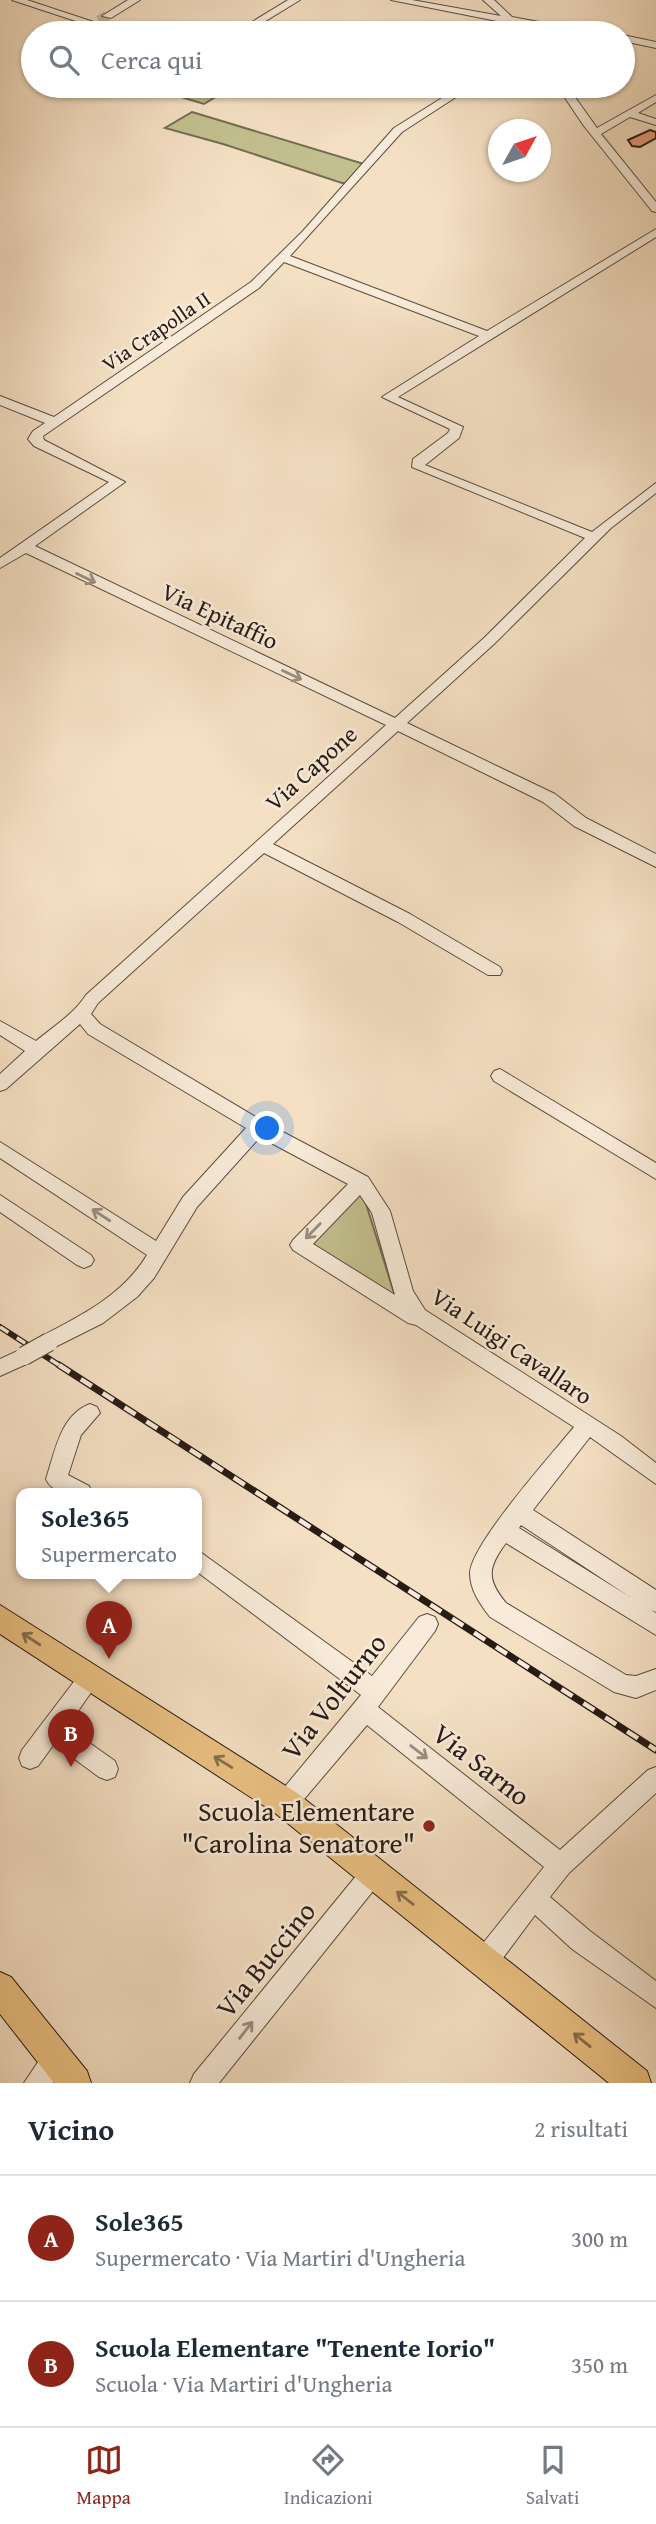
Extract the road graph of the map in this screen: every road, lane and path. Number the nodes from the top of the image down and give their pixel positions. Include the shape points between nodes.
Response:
1 (17, 0) edge
2 (135, 0) edge
3 (295, 0) edge
4 (396, 0) edge
5 (488, 0) edge
6 (38, 3) edge
7 (100, 20) joint
8 (509, 20) junction
9 (259, 21) edge
10 (515, 21) edge
11 (635, 41) edge
12 (656, 45) edge
13 (448, 98) edge
14 (570, 98) edge
15 (656, 98) edge
16 (631, 114) junction
17 (656, 122) edge
18 (595, 133) junction
19 (656, 209) edge
20 (656, 232) edge
21 (284, 258) junction
22 (485, 334) junction
23 (0, 400) edge
24 (54, 422) junction
25 (656, 487) edge
26 (593, 537) junction
27 (25, 547) junction
28 (0, 564) edge
29 (396, 725) junction
30 (261, 845) junction
31 (656, 861) edge
32 (494, 971) dead end
33 (82, 1015) junction
34 (0, 1027) edge
35 (37, 1050) junction
36 (500, 1076) dead end
37 (0, 1084) edge
38 (258, 1127) junction
39 (0, 1149) edge
40 (656, 1172) edge
41 (361, 1182) junction
42 (0, 1202) edge
43 (159, 1253) junction
44 (84, 1260) dead end
45 (425, 1323) junction
46 (0, 1368) edge
47 (90, 1413) dead end
48 (587, 1424) junction
49 (656, 1475) edge
50 (73, 1488) edge
51 (519, 1512) junction
52 (504, 1530) junction
53 (202, 1562) edge
54 (656, 1602) edge
55 (0, 1618) edge
56 (427, 1624) dead end
57 (656, 1625) edge
58 (90, 1678) junction
59 (656, 1679) edge
60 (370, 1701) junction
61 (52, 1729) junction
62 (30, 1758) dead end
63 (107, 1769) dead end
64 (656, 1778) edge
65 (286, 1803) junction
66 (561, 1865) junction
67 (373, 1873) junction
68 (533, 1898) junction
69 (485, 1961) junction
70 (0, 1989) edge
71 (656, 1996) edge
72 (56, 2075) edge
73 (203, 2083) edge
74 (635, 2083) edge

1 - 6 street
2 - 7 street
3 - 9 street
4 - 8 street
5 - 8 street
6 - 7 street
8 - 10 street
11 - 12 street
13 - 21 street, Via Crapolla II via 398,130
14 - 18 street
15 - 16 street
16 - 17 street
16 - 18 street
18 - 19 street
20 - 22 street
21 - 22 street
21 - 24 street, Via Crapolla II via 256,285
22 - 26 street via 389,394 391,399 457,426 454,435 416,464
23 - 24 street
24 - 27 street, Via Crapolla II via 38,434 35,439 39,443 118,482
25 - 26 street, Via Capone
26 - 29 street, Via Capone via 524,608
27 - 28 street, Via Crapolla II
27 -> 29 street, Via Epitaffio
29 - 30 street, Via Capone
29 - 31 street, Via Epitaffio via 536,791 580,822
30 - 32 street via 404,918
30 - 33 street, Via Capone via 86,1004
33 - 35 street, Via Capone
33 - 38 street, Via Luigi Cavallaro via 94,1029
34 - 35 street
35 - 37 street, Via Capone
36 - 40 street
38 - 41 street, Via Luigi Cavallaro
38 - 43 street via 190,1202
43 -> 39 street
41 - 45 street, Via Luigi Cavallaro via 381,1211 408,1303
41 -> 45 street via 300,1245
42 - 44 street
43 - 46 street, bridge via 120,1300
45 - 48 street, Via Luigi Cavallaro
47 - 50 street via 72,1430 56,1479
48 - 49 street, Via Luigi Cavallaro
48 - 51 street
51 - 52 street
51 - 54 street
52 - 57 street
52 - 59 street via 483,1559 480,1572 487,1599 498,1610 622,1685 636,1687
53 - 60 street, Via Sarno
58 -> 55 main road
56 - 60 street, Via Volturno
58 - 61 street
65 -> 58 main road
60 - 65 street, Via Volturno
60 -> 66 street, Via Sarno
61 - 62 street
61 - 63 street
64 - 66 street
65 - 67 main road
66 - 68 street
69 -> 67 main road
73 -> 67 street, Via Buccino
68 - 69 street
68 - 71 street
74 -> 69 main road
70 - 72 main road

